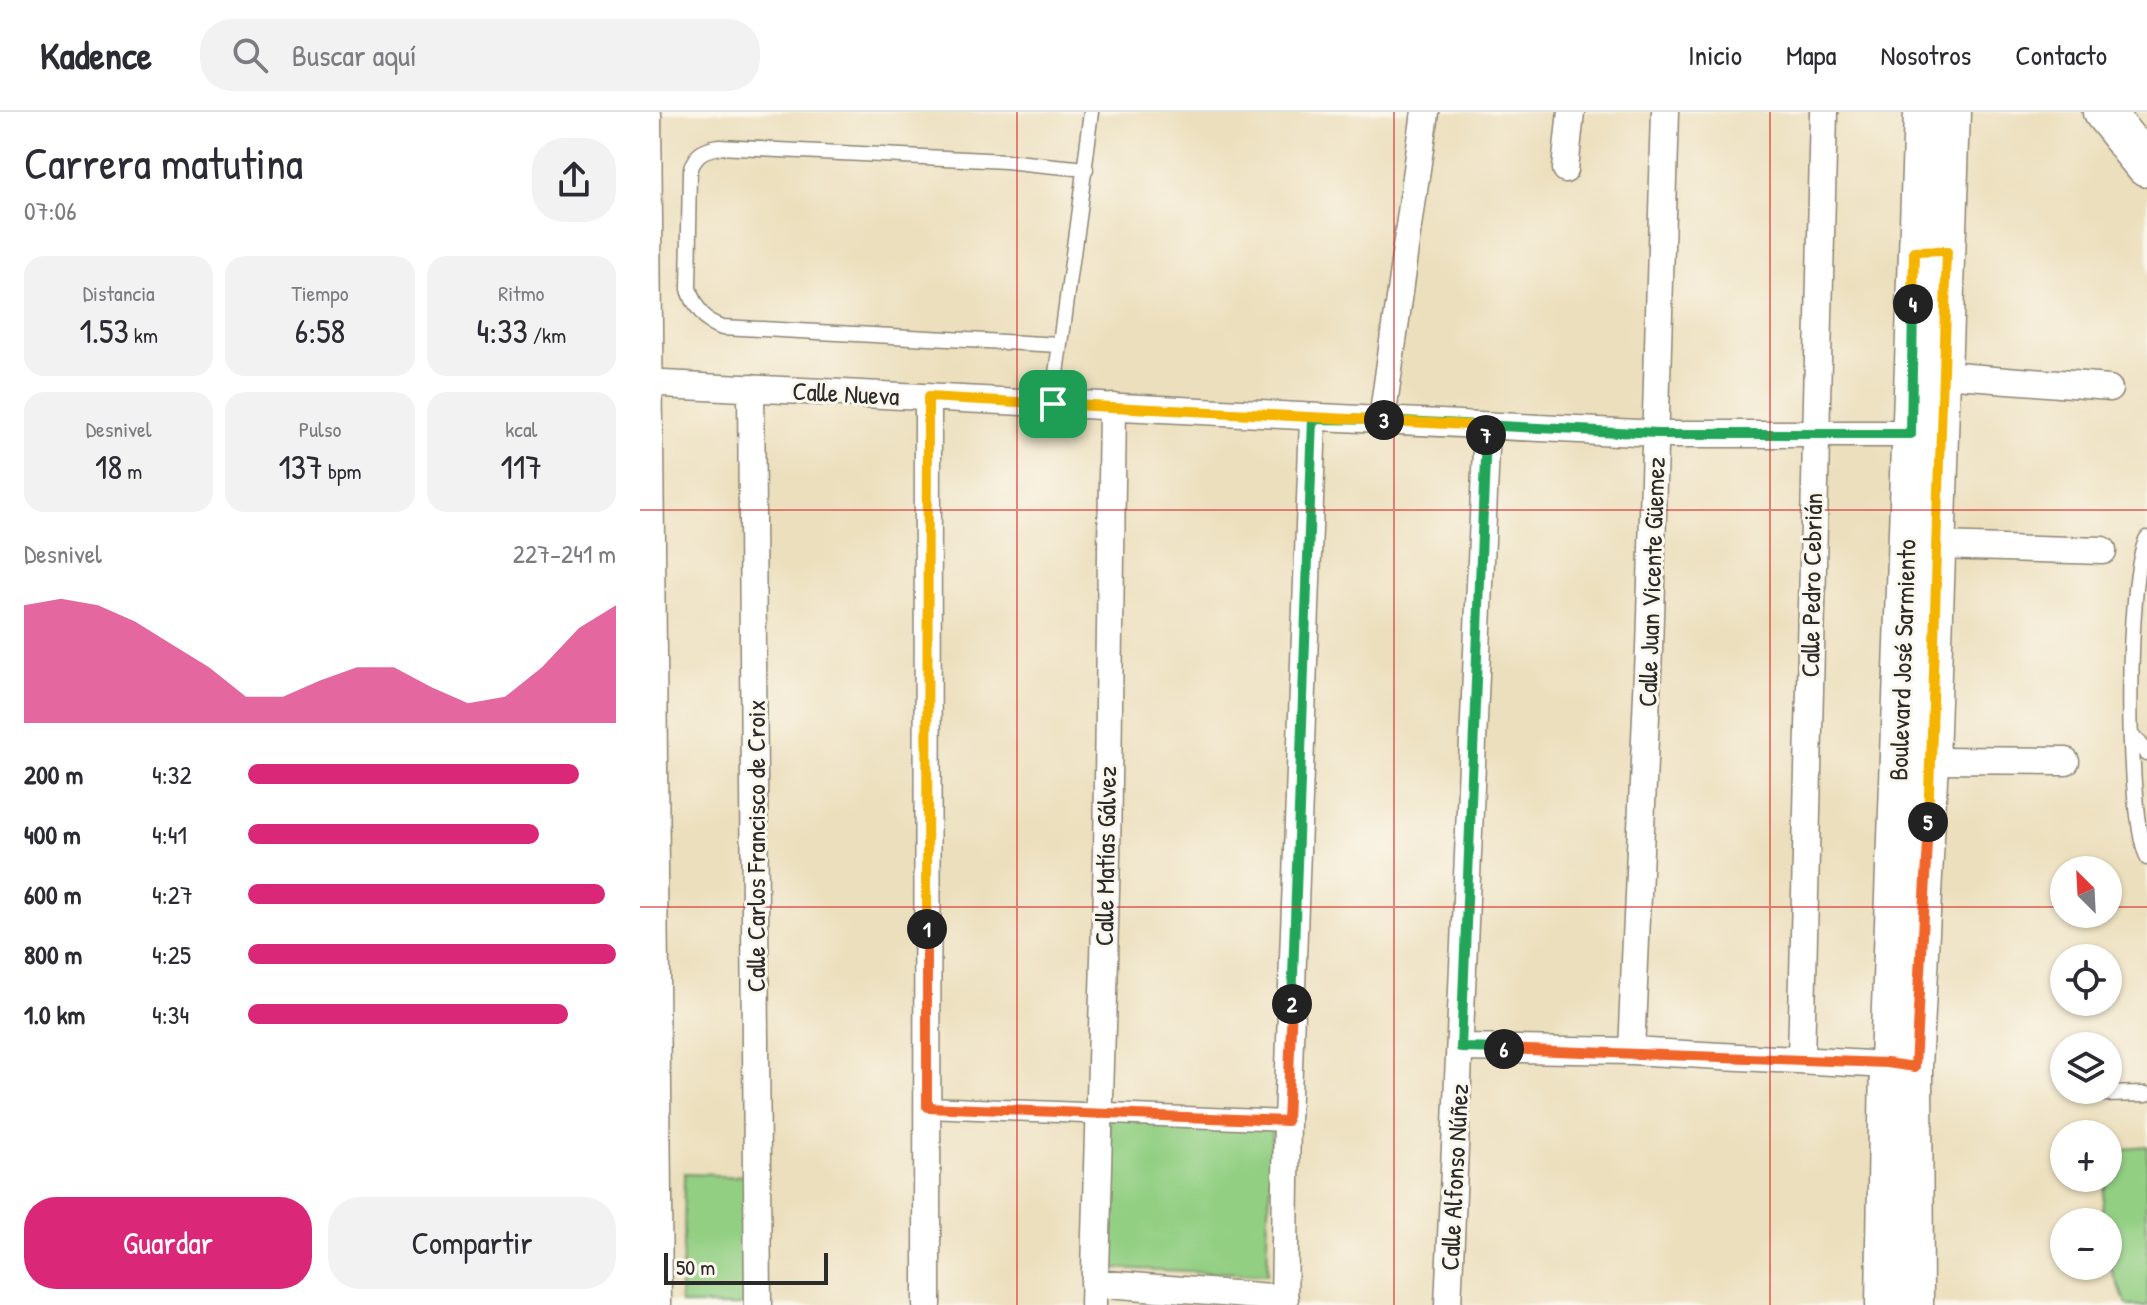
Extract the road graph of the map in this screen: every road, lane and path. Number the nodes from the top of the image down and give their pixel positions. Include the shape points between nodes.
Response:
1 (1092, 112) edge
2 (1425, 112) edge
3 (1571, 112) edge
4 (1665, 112) edge
5 (1824, 112) edge
6 (1921, 112) edge
7 (1953, 112) edge
8 (2104, 112) edge
9 (641, 113) edge
10 (2147, 165) edge
11 (1086, 169) junction
12 (1565, 169) dead end
13 (641, 193) edge
14 (1931, 251) junction
15 (1061, 345) junction
16 (1944, 375) junction
17 (644, 383) junction
18 (751, 388) junction
19 (2110, 388) dead end
20 (928, 397) junction
21 (1053, 404) junction
22 (1113, 406) junction
23 (1313, 419) junction
24 (1382, 420) junction
25 (1487, 426) junction
26 (1815, 433) junction
27 (1657, 434) junction
28 (1911, 434) junction
29 (2147, 538) edge
30 (1938, 546) junction
31 (2102, 551) dead end
32 (2147, 683) edge
33 (2132, 693) junction
34 (2132, 733) junction
35 (644, 752) edge
36 (2147, 753) edge
37 (1931, 760) junction
38 (2065, 761) dead end
39 (2146, 855) edge
40 (1461, 1048) junction
41 (1631, 1051) junction
42 (1801, 1059) junction
43 (1901, 1065) junction
44 (2147, 1093) edge
45 (2122, 1094) edge
46 (927, 1107) junction
47 (1098, 1111) junction
48 (646, 1121) edge
49 (1287, 1121) junction
50 (1094, 1294) edge
51 (1285, 1301) edge
52 (653, 1305) edge
53 (758, 1305) edge
54 (927, 1305) edge
55 (1448, 1305) edge
56 (1883, 1305) edge
57 (1916, 1305) edge

1 - 11 lane
2 - 24 street
3 - 12 street
4 - 27 street, Calle Juan Vicente Güemez
5 - 26 street, Calle Pedro Cebrián
6 - 14 street, Boulevard José Sarmiento
7 - 14 street, Boulevard José Sarmiento
8 - 10 main road
9 - 13 main road
11 - 15 lane
11 - 15 lane via 719,147 693,159 690,172 688,288 692,304 710,323
13 - 17 main road
14 - 16 street, Boulevard José Sarmiento
14 - 28 street, Boulevard José Sarmiento
15 - 21 lane
16 - 19 street
16 - 30 street, Boulevard José Sarmiento
17 - 18 street, Calle Nueva
17 - 35 main road
18 - 20 street, Calle Nueva
18 - 53 street, Calle Carlos Francisco de Croix
20 - 21 street, Calle Nueva
20 - 46 street
21 - 22 street, Calle Nueva
22 - 23 street, Calle Nueva
22 - 47 street, Calle Matías Gálvez
23 - 24 street, Calle Nueva
23 - 49 street
24 - 25 street, Calle Nueva
25 - 27 street, Calle Nueva
25 - 40 street, Calle Alfonso Núñez
26 - 27 street, Calle Nueva
26 - 28 street, Calle Nueva
26 - 42 street, Calle Pedro Cebrián
27 - 41 street, Calle Juan Vicente Güemez
28 - 43 street, Boulevard José Sarmiento
29 - 33 lane via 2138,566
30 - 31 street
30 - 37 street, Boulevard José Sarmiento
32 - 33 lane
33 - 34 lane
34 - 36 lane
34 - 39 lane via 2137,828
35 - 48 main road
37 - 38 street
37 - 43 street, Boulevard José Sarmiento
40 - 41 street
40 - 55 street, Calle Alfonso Núñez
41 - 42 street
42 - 43 street
43 - 56 street, Boulevard José Sarmiento
43 - 57 street, Boulevard José Sarmiento
44 - 45 lane
46 - 47 street
46 - 54 street
47 - 49 street
47 - 50 street, Calle Matías Gálvez
48 - 52 main road
49 - 51 street
50 - 51 street

